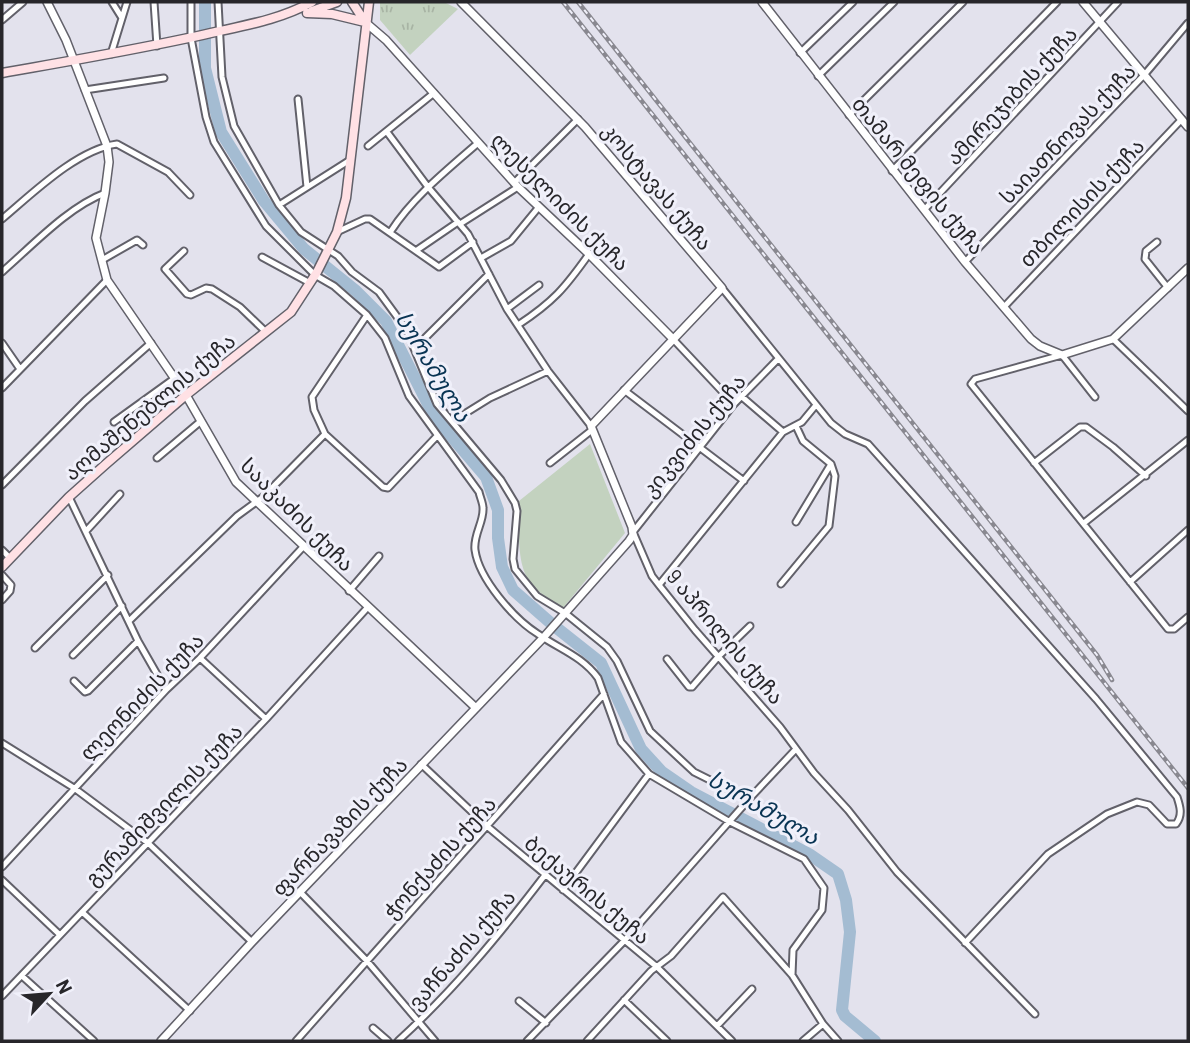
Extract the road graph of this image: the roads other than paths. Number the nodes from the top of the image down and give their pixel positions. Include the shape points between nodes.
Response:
1 (23, 2) edge
2 (47, 2) edge
3 (112, 2) edge
4 (127, 2) edge
5 (155, 2) edge
6 (191, 2) edge
7 (218, 2) edge
8 (312, 2) edge
9 (337, 2) edge
10 (352, 2) edge
11 (369, 2) edge
12 (461, 2) edge
13 (762, 2) edge
14 (853, 2) edge
15 (894, 2) edge
16 (963, 2) edge
17 (1057, 2) edge
18 (1083, 2) edge
19 (1118, 2) edge
20 (307, 13) junction
21 (288, 14) junction
22 (122, 18) junction
23 (2, 20) edge
24 (365, 22) junction
25 (1102, 22) junction
26 (1188, 23) edge
27 (219, 32) junction
28 (192, 38) junction
29 (157, 46) junction
30 (800, 53) junction
31 (111, 54) junction
32 (74, 60) junction
33 (2, 73) edge
34 (1145, 74) junction
35 (818, 76) junction
36 (164, 78) dead end
37 (85, 90) junction
38 (434, 93) junction
39 (298, 99) dead end
40 (849, 115) junction
41 (578, 119) junction
42 (1182, 119) junction
43 (1188, 127) edge
44 (387, 132) junction
45 (478, 143) junction
46 (107, 146) junction
47 (368, 146) dead end
48 (353, 158) junction
49 (892, 171) junction
50 (516, 185) junction
51 (307, 187) junction
52 (428, 187) junction
53 (106, 192) junction
54 (190, 195) dead end
55 (279, 205) junction
56 (538, 208) junction
57 (925, 209) junction
58 (2, 219) edge
59 (459, 223) junction
60 (337, 232) junction
61 (391, 232) junction
62 (1157, 242) dead end
63 (473, 243) junction
64 (143, 245) dead end
65 (417, 250) junction
66 (184, 251) dead end
67 (327, 251) junction
68 (589, 254) junction
69 (262, 257) dead end
70 (481, 258) junction
71 (102, 260) junction
72 (965, 262) junction
73 (1188, 268) edge
74 (2, 272) edge
75 (489, 274) junction
76 (314, 276) junction
77 (107, 281) junction
78 (539, 285) dead end
79 (722, 288) junction
80 (1168, 288) junction
81 (1004, 307) junction
82 (507, 309) junction
83 (367, 315) junction
84 (518, 326) junction
85 (266, 332) junction
86 (673, 339) junction
87 (1112, 339) junction
88 (2, 343) edge
89 (151, 343) junction
90 (415, 348) junction
91 (1062, 355) junction
92 (778, 359) junction
93 (19, 369) junction
94 (548, 371) junction
95 (175, 378) junction
96 (2, 388) edge
97 (624, 390) junction
98 (186, 395) junction
99 (741, 396) junction
100 (1095, 397) dead end
101 (734, 404) junction
102 (816, 405) junction
103 (1188, 411) edge
104 (201, 421) junction
105 (453, 421) junction
106 (114, 422) dead end
107 (796, 426) junction
108 (592, 428) junction
109 (783, 432) junction
110 (325, 434) junction
111 (437, 436) junction
112 (1188, 440) edge
113 (699, 447) junction
114 (157, 458) dead end
115 (1034, 463) junction
116 (550, 464) dead end
117 (831, 464) junction
118 (1146, 476) junction
119 (744, 481) junction
120 (2, 485) edge
121 (120, 494) dead end
122 (69, 497) junction
123 (256, 502) junction
124 (796, 522) dead end
125 (1084, 523) junction
126 (87, 530) junction
127 (1188, 530) edge
128 (633, 532) junction
129 (303, 547) junction
130 (2, 550) edge
131 (379, 556) dead end
132 (10, 558) junction
133 (2, 567) edge
134 (2, 575) edge
135 (108, 575) junction
136 (1130, 582) junction
137 (781, 584) dead end
138 (659, 585) junction
139 (349, 591) junction
140 (2, 600) edge
141 (122, 606) junction
142 (368, 607) junction
143 (563, 616) junction
144 (1188, 617) edge
145 (129, 621) junction
146 (750, 626) dead end
147 (544, 637) junction
148 (138, 641) junction
149 (35, 648) dead end
150 (73, 655) dead end
151 (718, 657) junction
152 (200, 658) junction
153 (667, 659) dead end
154 (74, 681) dead end
155 (166, 690) junction
156 (604, 694) junction
157 (476, 708) junction
158 (266, 719) junction
159 (2, 743) edge
160 (796, 749) junction
161 (421, 764) junction
162 (649, 774) junction
163 (74, 788) junction
164 (749, 800) junction
165 (730, 822) junction
166 (488, 827) junction
167 (148, 843) junction
168 (2, 867) edge
169 (545, 875) junction
170 (2, 880) edge
171 (563, 890) junction
172 (300, 892) junction
173 (82, 912) junction
174 (60, 934) junction
175 (625, 940) junction
176 (252, 942) junction
177 (965, 943) junction
178 (367, 961) junction
179 (657, 967) junction
180 (792, 975) junction
181 (22, 976) junction
182 (752, 989) dead end
183 (2, 996) edge
184 (624, 1000) junction
185 (519, 1001) dead end
186 (190, 1011) junction
187 (1035, 1014) dead end
188 (419, 1022) junction
189 (546, 1023) junction
190 (823, 1024) junction
191 (717, 1026) junction
192 (373, 1028) dead end
193 (94, 1041) edge
194 (161, 1041) edge
195 (296, 1041) edge
196 (388, 1041) edge
197 (398, 1041) edge
198 (435, 1041) edge
199 (527, 1041) edge
200 (587, 1041) edge
201 (667, 1041) edge
202 (732, 1041) edge
203 (803, 1041) edge
204 (838, 1041) edge

1 - 23 street
2 - 32 street, სააკაძის ქუჩა
3 - 22 street
4 - 22 street
5 - 29 street
6 - 28 street
7 - 27 street
8 - 21 main road
9 - 20 main road
10 - 24 main road
11 - 24 main road
12 - 41 street, კოსტავას ქუჩა
13 - 30 street, თამარ მეფის ქუჩა
14 - 30 street
15 - 35 street
16 - 40 street
17 - 49 street
18 - 25 street
19 - 25 street, ამირეჯიბის ქუჩა
20 - 21 main road
20 - 24 main road
21 - 27 main road
22 - 31 street
24 - 38 street, ლესელიძის ქუჩა
24 - 48 main road
25 - 34 street
25 - 57 street, ამირეჯიბის ქუჩა
26 - 34 street, საიათნოვას ქუჩა
27 - 28 main road
27 - 55 street via 222,76 234,126
28 - 29 main road
28 - 76 street via 214,142 266,226
29 - 31 main road
30 - 35 street, თამარ მეფის ქუჩა
31 - 32 main road
32 - 33 main road
32 - 37 street, სააკაძის ქუჩა
34 - 42 street
34 - 72 street, საიათნოვას ქუჩა
35 - 40 street, თამარ მეფის ქუჩა
36 - 37 street
37 - 46 street, სააკაძის ქუჩა
38 - 44 street
38 - 45 street, ლესელიძის ქუჩა
39 - 51 street
40 - 49 street, თამარ მეფის ქუჩა
41 - 50 street
41 - 79 street, კოსტავას ქუჩა
42 - 43 street
42 - 81 street, თბილისის ქუჩა
44 - 47 street
44 - 52 street, 9 აპრილის ქუჩა
45 - 50 street, ლესელიძის ქუჩა
45 - 52 street
46 - 53 street, სააკაძის ქუჩა
46 - 54 street via 117,144 149,161
46 - 58 street via 52,178
48 - 51 street
48 - 60 main road
49 - 57 street, თამარ მეფის ქუჩა
50 - 56 street, ლესელიძის ქუჩა
50 - 59 street via 494,205
51 - 55 street
52 - 59 street, 9 აპრილის ქუჩა
52 - 61 street
53 - 71 street, სააკაძის ქუჩა via 96,238
53 - 74 street via 86,202
55 - 67 street via 301,232
56 - 68 street, ლესელიძის ქუჩა
56 - 70 street via 511,241
57 - 72 street, თამარ მეფის ქუჩა
59 - 63 street, 9 აპრილის ქუჩა
59 - 65 street
60 - 61 street via 368,219
60 - 67 main road
61 - 65 street
62 - 80 street via 1146,251 1145,259
63 - 65 street via 439,267
63 - 70 street, 9 აპრილის ქუჩა
64 - 71 street via 131,242
66 - 85 street via 165,269 187,294 209,287 240,307
67 - 76 main road, აღმაშენებლის ქუჩა
67 - 90 street via 379,292
68 - 84 street via 563,290
68 - 86 street, ლესელიძის ქუჩა
69 - 76 street
70 - 75 street, 9 აპრილის ქუჩა
71 - 77 street, სააკაძის ქუჩა
72 - 81 street, თამარ მეფის ქუჩა
73 - 80 street
75 - 82 street, 9 აპრილის ქუჩა
75 - 90 street
76 - 83 street via 334,286
76 - 85 main road, აღმაშენებლის ქუჩა via 291,312
77 - 89 street, სააკაძის ქუჩა
77 - 93 street
78 - 82 street
79 - 86 street
79 - 92 street, კოსტავას ქუჩა
80 - 87 street
81 - 91 street, თამარ მეფის ქუჩა via 1031,339
82 - 84 street, 9 აპრილის ქუჩა
83 - 110 street via 312,397
83 - 111 street via 385,338 409,396
84 - 94 street, 9 აპრილის ქუჩა
85 - 98 main road, აღმაშენებლის ქუჩა
86 - 97 street
86 - 101 street, ლესელიძის ქუჩა
87 - 91 street
87 - 103 street
88 - 93 street
89 - 95 street, სააკაძის ქუჩა
89 - 120 street via 85,401
90 - 105 street via 437,404
91 - 100 street
91 - 115 street via 975,379 971,384
92 - 99 street, კიკვიძის ქუჩა
92 - 102 street, კოსტავას ქუჩა
93 - 96 street
94 - 105 street
94 - 108 street, 9 აპრილის ქუჩა
95 - 98 street, სააკაძის ქუჩა
95 - 106 street
97 - 108 street
97 - 113 street
98 - 104 street, სააკაძის ქუჩა
98 - 122 main road, აღმაშენებლის ქუჩა
99 - 101 street, კიკვიძის ქუჩა
99 - 109 street
101 - 113 street, კიკვიძის ქუჩა
102 - 107 street
102 - 177 street, კოსტავას ქუჩა via 838,429 868,444 983,570 1096,699 1177,797 1181,808 1176,824 1167,824 1149,805 1137,802 1107,814 1048,854
104 - 114 street
104 - 123 street, სააკაძის ქუჩა via 236,482
105 - 143 street via 514,503 515,569 537,596
107 - 109 street
107 - 117 street via 803,441
108 - 116 street
108 - 128 street, 9 აპრილის ქუჩა
109 - 119 street
110 - 111 street via 388,488
110 - 123 street
111 - 147 street via 479,492 483,509 475,550 485,576 511,611
112 - 118 street
113 - 119 street
113 - 128 street, კიკვიძის ქუჩა
115 - 118 street via 1086,427
115 - 125 street
117 - 124 street
117 - 137 street via 835,476 829,526
118 - 125 street
119 - 138 street
121 - 126 street
122 - 126 street
122 - 132 main road, აღმაშენებლის ქუჩა
123 - 129 street, სააკაძის ქუჩა
123 - 145 street
125 - 136 street
126 - 135 street
127 - 136 street
128 - 138 street, 9 აპრილის ქუჩა
128 - 143 street
129 - 139 street, სააკაძის ქუჩა
129 - 152 street, ლეონიძის ქუჩა
130 - 132 street
131 - 139 street
132 - 133 main road, აღმაშენებლის ქუჩა
134 - 140 street via 11,585
135 - 141 street
135 - 149 street
136 - 144 street via 1168,629
138 - 151 street, 9 აპრილის ქუჩა
139 - 142 street, სააკაძის ქუჩა
141 - 145 street
141 - 150 street
142 - 157 street, სააკაძის ქუჩა
142 - 158 street, გურამიშვილის ქუჩა
143 - 147 street, ფარნავაზის ქუჩა
143 - 164 street via 607,647 650,731 694,772
145 - 148 street
146 - 151 street
147 - 156 street via 587,664
147 - 157 street, ფარნავაზის ქუჩა
148 - 154 street via 88,691
148 - 155 street
151 - 153 street via 689,687
151 - 160 street, 9 აპრილის ქუჩა
152 - 155 street, ლეონიძის ქუჩა
152 - 158 street, გურამიშვილის ქუჩა
155 - 163 street, ლეონიძის ქუჩა
156 - 162 street via 621,742
156 - 166 street, ჭონქაძის ქუჩა
157 - 161 street, ფარნავაზის ქუჩა
158 - 167 street, გურამიშვილის ქუჩა
159 - 163 street
160 - 164 street
160 - 177 street, 9 აპრილის ქუჩა via 897,872
161 - 166 street, ბექაურის ქუჩა
161 - 172 street, ფარნავაზის ქუჩა
162 - 165 street
162 - 171 street
163 - 167 street
163 - 168 street, ლეონიძის ქუჩა
164 - 165 street
165 - 175 street
165 - 180 street via 804,859 824,888 822,910 793,950
166 - 169 street, ბექაურის ქუჩა
166 - 178 street, ჭონქაძის ქუჩა
167 - 173 street, გურამიშვილის ქუჩა
167 - 176 street
169 - 171 street, ბექაურის ქუჩა
169 - 188 street, ვაჩნაძის ქუჩა via 495,939
170 - 174 street
171 - 175 street, ბექაურის ქუჩა
172 - 176 street, ფარნავაზის ქუჩა
172 - 178 street
173 - 174 street, გურამიშვილის ქუჩა
173 - 186 street, გურამიშვილის ქუჩა
174 - 181 street, გურამიშვილის ქუჩა
175 - 179 street, ბექაურის ქუჩა
175 - 189 street
176 - 186 street, ფარნავაზის ქუჩა
177 - 187 street, 9 აპრილის ქუჩა
178 - 188 street
178 - 195 street, ჭონქაძის ქუჩა
179 - 180 street via 723,897
179 - 184 street
179 - 191 street, ბექაურის ქუჩა
180 - 190 street
181 - 183 street, გურამიშვილის ქუჩა
181 - 193 street
182 - 191 street
184 - 200 street
184 - 201 street
185 - 189 street
186 - 194 street, ფარნავაზის ქუჩა
188 - 197 street, ვაჩნაძის ქუჩა
188 - 198 street
189 - 199 street
190 - 203 street
190 - 204 street
191 - 202 street, ბექაურის ქუჩა
192 - 196 street

